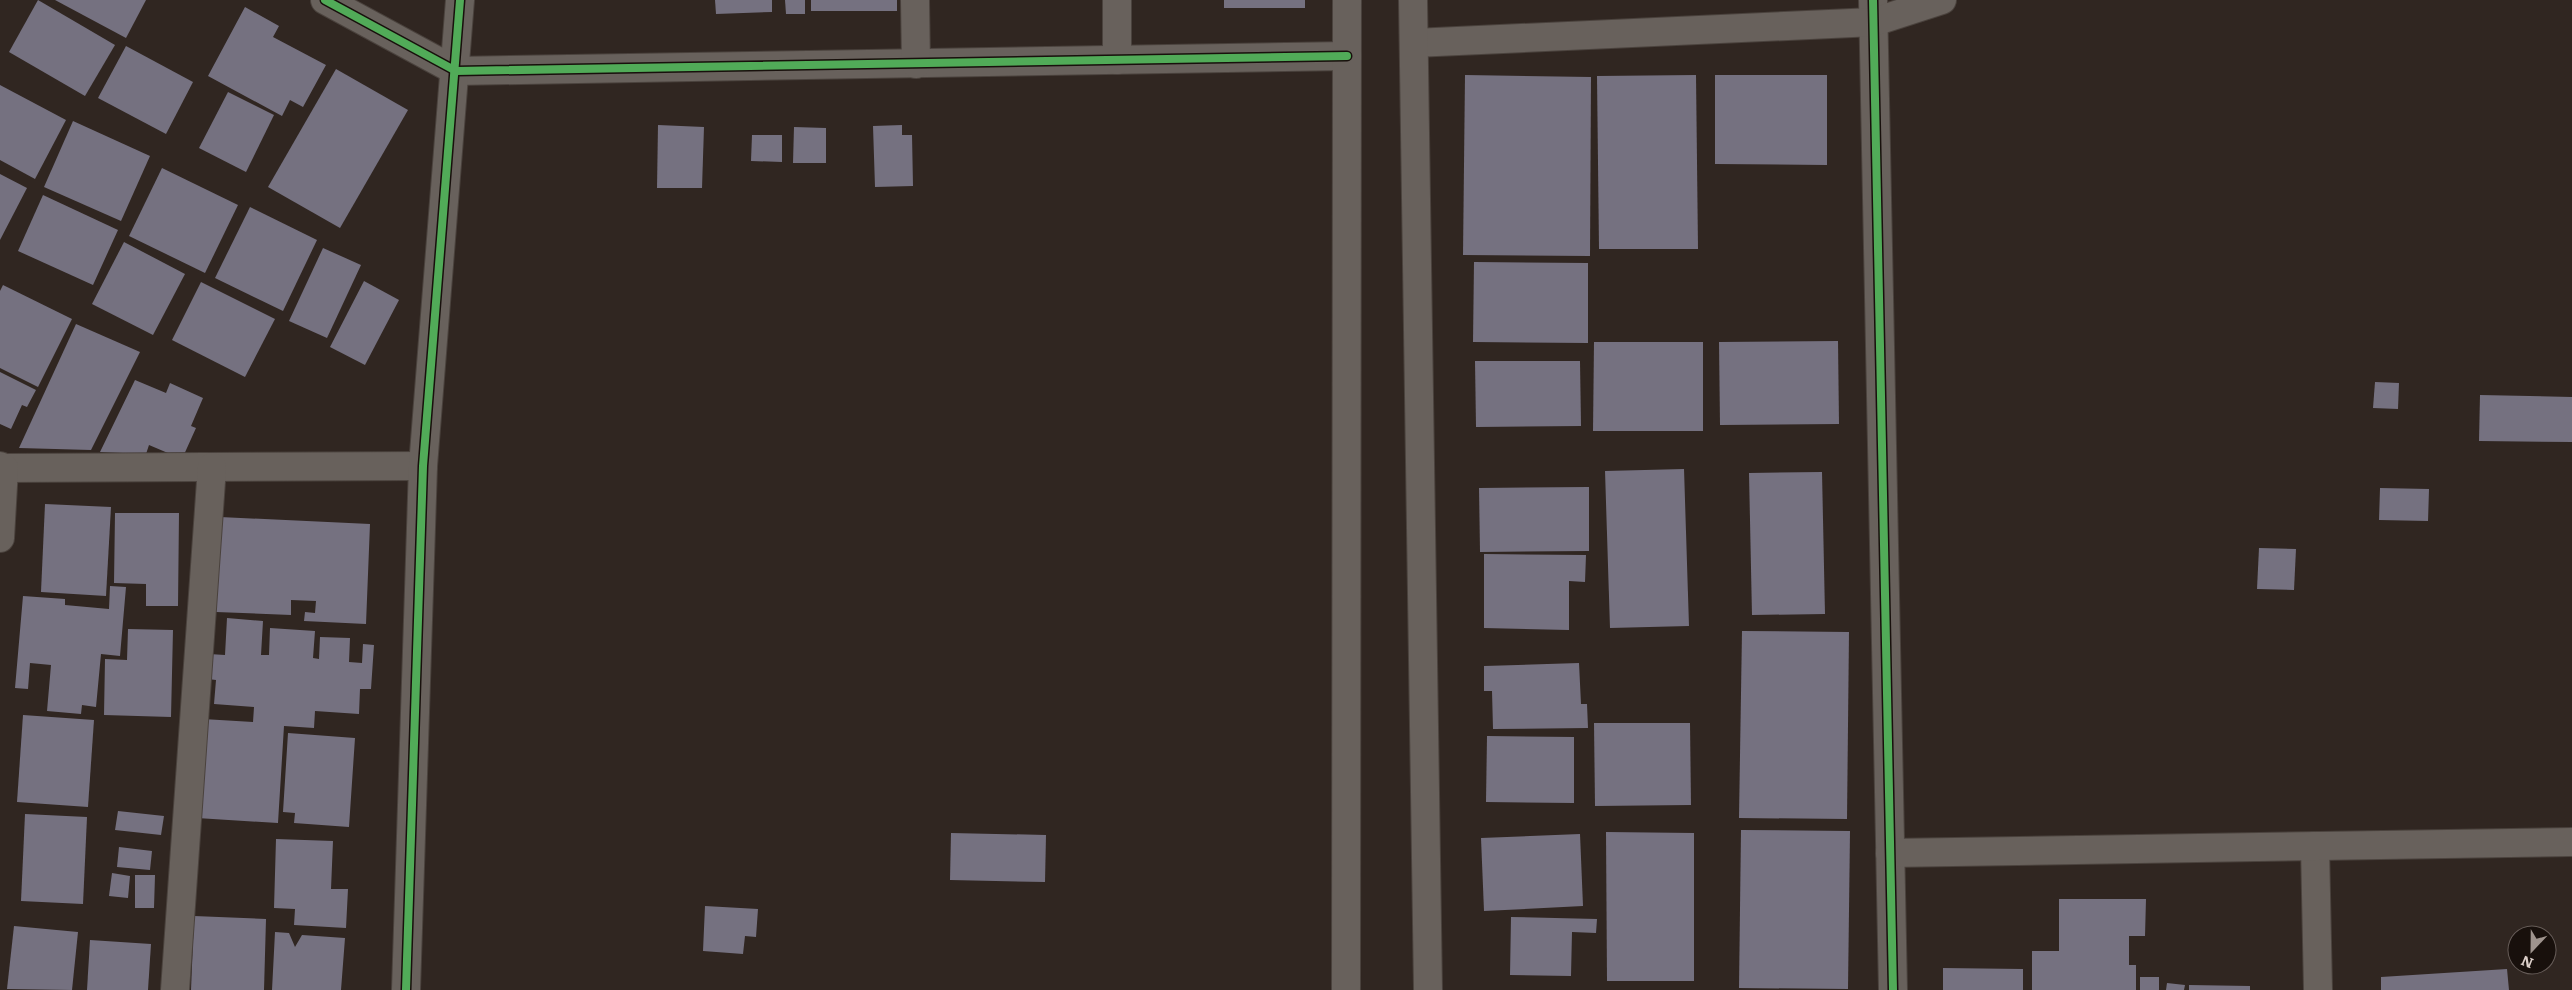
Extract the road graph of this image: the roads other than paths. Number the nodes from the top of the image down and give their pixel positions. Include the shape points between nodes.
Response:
1 (325, 0) edge
2 (460, 0) edge
3 (915, 0) edge
4 (1117, 0) edge
5 (1347, 0) edge
6 (1413, 0) edge
7 (1942, 0) edge
8 (1873, 11) edge
9 (1414, 43) junction
10 (1347, 56) junction
11 (1117, 60) junction
12 (916, 64) junction
13 (456, 71) junction
14 (423, 466) junction
15 (2, 467) edge
16 (212, 467) junction
17 (0, 538) edge
18 (2572, 842) edge
19 (2315, 846) junction
20 (1890, 853) junction
21 (175, 990) edge
22 (406, 990) edge
23 (1346, 990) edge
24 (1428, 990) edge
25 (1893, 990) edge
26 (2318, 990) edge

1 - 13 street
2 - 13 street
3 - 12 street
4 - 11 street
5 - 10 street
6 - 9 street
7 - 8 street
8 - 9 street
8 - 20 street
9 - 24 street
10 - 11 street
10 - 23 street
11 - 12 street
12 - 13 street
13 - 14 street
14 - 16 street
14 - 22 street
15 - 16 street
15 - 17 street
16 - 21 street
18 - 19 street
19 - 20 street
19 - 26 street
20 - 25 street

